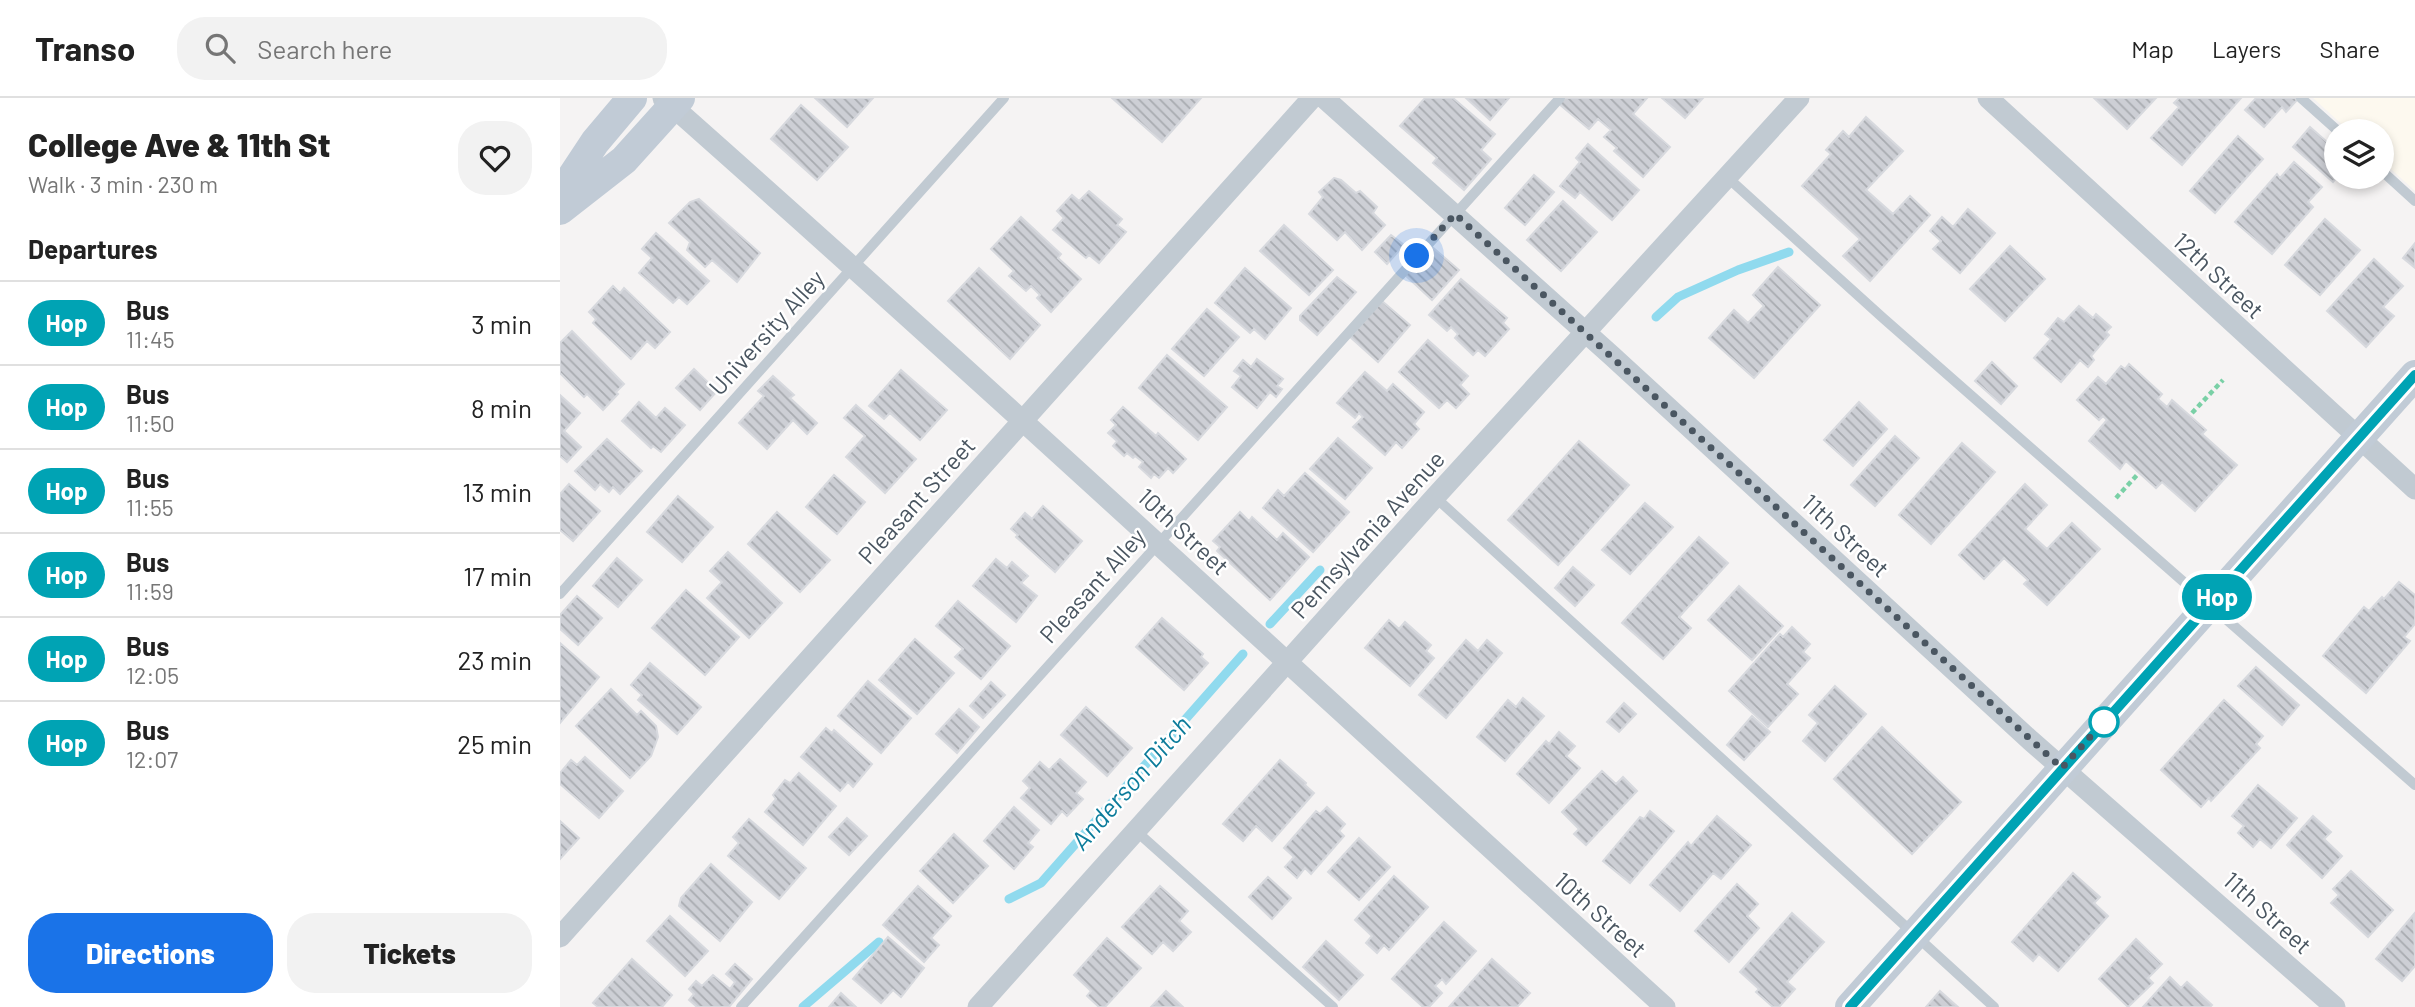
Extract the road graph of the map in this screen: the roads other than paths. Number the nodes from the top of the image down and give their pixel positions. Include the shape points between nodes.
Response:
1 (632, 98) edge
2 (1004, 98) edge
3 (1312, 98) edge
4 (1324, 98) edge
5 (1560, 98) edge
6 (1799, 98) edge
7 (1988, 98) edge
8 (2301, 98) edge
9 (672, 101) edge
10 (2325, 119) edge
11 (1727, 177) junction
12 (2394, 182) edge
13 (560, 195) edge
14 (2415, 201) edge
15 (560, 210) edge
16 (1455, 214) junction
17 (852, 268) junction
18 (1586, 333) junction
19 (2415, 375) edge
20 (1022, 421) junction
21 (2359, 439) junction
22 (2415, 489) edge
23 (1435, 497) junction
24 (1159, 543) junction
25 (560, 594) edge
26 (2211, 604) junction
27 (1286, 663) junction
28 (2062, 768) junction
29 (2415, 785) edge
30 (1136, 831) junction
31 (1913, 934) junction
32 (560, 937) edge
33 (989, 1003) edge
34 (741, 1007) edge
35 (1333, 1007) edge
36 (1665, 1007) edge
37 (1850, 1007) edge
38 (1994, 1007) edge
39 (2335, 1007) edge

1 - 13 street
2 - 17 lane, University Alley
3 - 20 street, Pleasant Street
4 - 16 street, 11th Street
5 - 16 lane, Pleasant Alley
6 - 11 street, Pennsylvania Avenue
7 - 21 street, 12th Street
8 - 10 lane
9 - 15 street via 624,160
9 - 17 street, 10th Street
11 - 18 street, Pennsylvania Avenue
11 - 26 lane
12 - 14 lane
16 - 18 street, 11th Street
16 - 24 lane, Pleasant Alley
17 - 20 street, 10th Street
17 - 25 lane, University Alley
18 - 23 street, Pennsylvania Avenue
18 - 28 street, 11th Street
19 - 21 street
20 - 24 street, 10th Street
20 - 32 street, Pleasant Street
21 - 22 street, 12th Street
21 - 26 street
23 - 27 street, Pennsylvania Avenue
23 - 31 lane
24 - 27 street, 10th Street
24 - 34 lane, Pleasant Alley
26 - 28 street
26 - 29 lane
27 - 30 street, Pennsylvania Avenue
27 - 36 street, 10th Street
28 - 31 street
28 - 39 street, 11th Street
30 - 33 street, Pennsylvania Avenue
30 - 35 lane
31 - 37 street
31 - 38 lane

